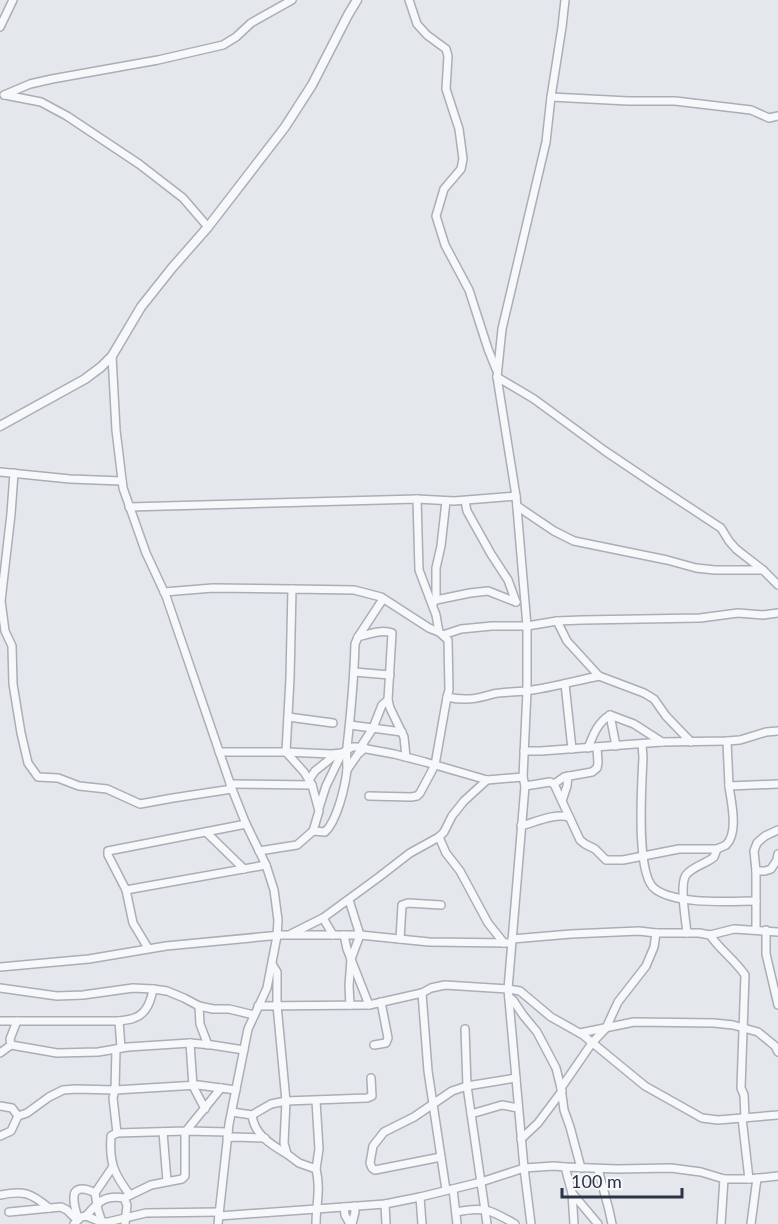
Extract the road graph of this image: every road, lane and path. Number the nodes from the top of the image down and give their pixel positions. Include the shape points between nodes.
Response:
1 (13, 0) edge
2 (292, 0) edge
3 (357, 0) edge
4 (409, 0) edge
5 (565, 0) edge
6 (0, 27) edge
7 (2, 95) edge
8 (551, 97) junction
9 (778, 116) edge
10 (208, 227) junction
11 (112, 356) junction
12 (497, 374) junction
13 (0, 426) edge
14 (0, 472) edge
15 (14, 473) junction
16 (122, 481) junction
17 (516, 496) junction
18 (417, 499) junction
19 (446, 501) junction
20 (465, 501) junction
21 (517, 506) junction
22 (129, 507) junction
23 (763, 570) junction
24 (778, 585) edge
25 (292, 589) junction
26 (164, 592) junction
27 (383, 599) junction
28 (434, 602) junction
29 (516, 602) junction
30 (524, 606) junction
31 (778, 613) edge
32 (557, 621) junction
33 (527, 626) junction
34 (441, 634) junction
35 (358, 637) junction
36 (354, 672) junction
37 (390, 675) junction
38 (599, 676) junction
39 (565, 684) junction
40 (526, 691) junction
41 (447, 697) junction
42 (388, 700) junction
43 (610, 715) junction
44 (288, 717) junction
45 (333, 723) dead end
46 (350, 725) junction
47 (373, 728) junction
48 (778, 731) edge
49 (402, 732) junction
50 (727, 741) junction
51 (662, 742) junction
52 (692, 742) junction
53 (642, 745) junction
54 (616, 746) junction
55 (597, 747) junction
56 (363, 748) junction
57 (588, 748) junction
58 (572, 749) junction
59 (524, 751) junction
60 (219, 752) junction
61 (286, 752) junction
62 (342, 752) junction
63 (406, 757) junction
64 (435, 765) junction
65 (347, 770) junction
66 (568, 776) junction
67 (523, 777) junction
68 (487, 780) junction
69 (310, 782) junction
70 (554, 784) junction
71 (525, 786) junction
72 (729, 786) junction
73 (778, 786) edge
74 (231, 787) junction
75 (369, 796) dead end
76 (562, 801) junction
77 (319, 811) junction
78 (569, 817) junction
79 (246, 824) junction
80 (522, 826) junction
81 (777, 830) edge
82 (313, 831) junction
83 (206, 832) junction
84 (440, 837) junction
85 (778, 840) edge
86 (717, 849) junction
87 (259, 851) junction
88 (778, 854) edge
89 (644, 856) junction
90 (266, 865) junction
91 (244, 869) junction
92 (756, 871) junction
93 (126, 890) junction
94 (683, 899) junction
95 (349, 900) junction
96 (756, 901) junction
97 (441, 905) dead end
98 (323, 918) junction
99 (756, 930) junction
100 (766, 930) junction
101 (778, 932) edge
102 (656, 933) junction
103 (687, 933) junction
104 (289, 935) junction
105 (333, 935) junction
106 (344, 935) junction
107 (710, 935) junction
108 (277, 936) junction
109 (360, 936) junction
110 (400, 939) junction
111 (509, 942) junction
112 (148, 948) junction
113 (351, 959) junction
114 (272, 964) junction
115 (0, 967) edge
116 (0, 988) edge
117 (153, 989) junction
118 (422, 993) junction
119 (508, 993) junction
120 (381, 1002) junction
121 (277, 1005) junction
122 (350, 1005) junction
123 (369, 1005) junction
124 (778, 1005) edge
125 (199, 1006) junction
126 (258, 1006) junction
127 (254, 1015) junction
128 (0, 1021) edge
129 (17, 1021) junction
130 (119, 1021) junction
131 (606, 1028) junction
132 (742, 1028) junction
133 (465, 1029) dead end
134 (580, 1033) junction
135 (592, 1043) junction
136 (190, 1044) junction
137 (11, 1045) junction
138 (208, 1045) junction
139 (374, 1045) dead end
140 (119, 1048) junction
141 (244, 1050) junction
142 (778, 1052) edge
143 (0, 1053) edge
144 (371, 1078) dead end
145 (516, 1078) junction
146 (193, 1086) junction
147 (467, 1086) junction
148 (221, 1088) junction
149 (115, 1090) junction
150 (236, 1090) junction
151 (562, 1090) junction
152 (286, 1101) junction
153 (316, 1101) junction
154 (433, 1104) junction
155 (0, 1106) edge
156 (518, 1108) junction
157 (205, 1109) junction
158 (232, 1112) junction
159 (252, 1114) junction
160 (471, 1114) junction
161 (778, 1115) edge
162 (18, 1116) junction
163 (743, 1118) junction
164 (186, 1131) junction
165 (163, 1132) junction
166 (117, 1133) junction
167 (227, 1135) junction
168 (0, 1136) edge
169 (265, 1138) junction
170 (521, 1139) junction
171 (288, 1154) junction
172 (441, 1157) junction
173 (565, 1167) junction
174 (112, 1168) junction
175 (524, 1168) junction
176 (581, 1168) junction
177 (598, 1168) junction
178 (316, 1169) junction
179 (778, 1176) edge
180 (753, 1178) junction
181 (724, 1179) junction
182 (167, 1181) junction
183 (481, 1182) junction
184 (450, 1190) junction
185 (95, 1193) junction
186 (572, 1193) junction
187 (0, 1195) edge
188 (73, 1196) junction
189 (127, 1197) junction
190 (420, 1197) junction
191 (97, 1203) junction
192 (386, 1203) junction
193 (354, 1206) junction
194 (61, 1207) junction
195 (344, 1207) junction
196 (584, 1207) junction
197 (49, 1208) junction
198 (484, 1208) junction
199 (316, 1209) junction
200 (9, 1212) dead end
201 (456, 1212) junction
202 (219, 1217) edge
203 (79, 1220) edge
204 (126, 1221) edge
205 (574, 1222) edge
206 (102, 1223) edge
207 (316, 1224) edge
208 (351, 1224) edge
209 (386, 1224) edge
210 (422, 1224) edge
211 (457, 1224) edge
212 (487, 1224) edge
213 (515, 1224) edge
214 (531, 1224) edge
215 (598, 1224) edge
216 (612, 1224) edge
217 (721, 1224) edge
218 (751, 1224) edge

1 - 6 street
2 - 7 street via 251,23 224,45 52,79
3 - 10 street via 285,128
4 - 12 street via 417,24 446,49 448,56 446,89 459,129 463,159 461,169 444,189 436,216 445,245 469,290
5 - 8 street
7 - 10 street via 41,102 67,116 140,164 183,198
8 - 9 street via 675,101 751,110 768,118
8 - 12 street via 546,142 502,329
10 - 11 street via 141,307
11 - 13 street via 85,379
11 - 16 street
12 - 17 street
12 - 23 street via 722,528 736,549
14 - 15 street
15 - 16 street
15 - 74 street via 1,601 5,631 12,646 13,684 28,763 38,777 107,789 141,804
16 - 22 street
17 - 20 street
17 - 21 street
18 - 19 street
18 - 22 street
18 - 28 street via 418,564
19 - 20 street
19 - 28 street
20 - 29 street
21 - 23 street via 574,541 696,568
21 - 30 street
22 - 26 street
23 - 24 street
25 - 26 street
25 - 27 street via 354,590
25 - 44 street
26 - 60 street
27 - 34 street
27 - 35 street
28 - 29 street via 488,591
28 - 34 street
29 - 30 street
30 - 33 street
31 - 32 street
32 - 33 street
32 - 38 street via 567,641
33 - 34 street via 492,626
33 - 40 street
34 - 41 street via 448,640
35 - 36 street
35 - 37 street via 383,631 392,633
36 - 37 street
36 - 46 street
37 - 42 street
38 - 39 street
38 - 52 street via 654,699
39 - 40 street
39 - 58 street
40 - 41 street via 474,699
40 - 59 street
41 - 64 street
42 - 47 street
42 - 49 street
43 - 51 street via 634,724
43 - 54 street
43 - 57 street via 597,729
44 - 45 street
44 - 61 street
46 - 47 street
46 - 62 street
47 - 49 street
47 - 56 street
48 - 50 street
49 - 63 street
50 - 52 street
50 - 72 street
51 - 52 street
51 - 53 street
53 - 54 street
53 - 89 street
54 - 55 street
55 - 57 street
55 - 66 street via 597,768
56 - 62 street via 352,747
56 - 63 street
56 - 65 street
57 - 58 street
58 - 59 street
59 - 67 street
60 - 61 street
60 - 74 street
61 - 62 street
61 - 69 street
62 - 65 street
62 - 69 street via 315,771
62 - 77 street
63 - 64 street
64 - 68 street
64 - 75 street via 417,796
65 - 82 street via 330,828 326,832
66 - 70 street
66 - 76 street
67 - 68 street
67 - 71 street
68 - 84 street via 464,801
69 - 74 street
69 - 77 street
70 - 71 street
70 - 76 street
71 - 80 street
72 - 73 street
72 - 86 street via 731,837
74 - 79 street
76 - 78 street
77 - 82 street
78 - 80 street via 553,817
78 - 89 street via 580,840 606,860
79 - 83 street
79 - 87 street
80 - 111 street
81 - 85 street
81 - 92 street via 757,843
82 - 87 street via 297,845
83 - 91 street
83 - 93 street via 108,851
84 - 95 street via 410,853
84 - 111 street via 488,923
86 - 89 street via 679,849
86 - 94 street via 710,861 686,875
87 - 90 street
88 - 92 street via 771,869
89 - 94 street via 653,888
90 - 91 street
90 - 108 street via 274,890
91 - 93 street
92 - 96 street
93 - 112 street via 133,923
94 - 96 street
94 - 103 street
95 - 98 street
95 - 109 street
96 - 99 street
97 - 110 street via 402,905
98 - 104 street
98 - 105 street
99 - 100 street
99 - 107 street via 734,928
100 - 101 street
100 - 124 street via 766,954
102 - 103 street
102 - 111 street via 618,932
102 - 131 street via 646,966 618,1002
103 - 107 street
104 - 105 street
104 - 108 street
105 - 106 street
106 - 109 street
106 - 113 street
107 - 132 street via 745,975
108 - 112 street
108 - 114 street
109 - 110 street
109 - 113 street
110 - 111 street
111 - 119 street
112 - 115 street via 89,959
113 - 122 street
113 - 123 street
114 - 121 street via 276,972
114 - 126 street
116 - 117 street via 57,996
117 - 125 street
117 - 130 street via 146,1010 135,1018
118 - 119 street via 445,985
118 - 120 street
118 - 154 street
119 - 134 street via 520,991 551,1017
119 - 145 street
119 - 151 street via 537,1032 556,1068
120 - 123 street
120 - 139 street via 388,1038 386,1043
121 - 122 street
121 - 126 street
121 - 152 street
122 - 123 street
125 - 127 street
125 - 138 street via 200,1024
126 - 127 street
127 - 141 street
128 - 129 street
129 - 130 street
129 - 137 street
130 - 140 street
131 - 132 street via 634,1023 692,1022
131 - 134 street
131 - 135 street
132 - 142 street via 758,1032
132 - 163 street via 741,1088 746,1107
133 - 147 street
134 - 135 street
135 - 151 street
135 - 163 street via 645,1086 702,1118
136 - 138 street
136 - 140 street
136 - 146 street
137 - 140 street via 57,1053
137 - 143 street
138 - 141 street
140 - 149 street
141 - 150 street
144 - 153 street via 372,1096
145 - 147 street
145 - 156 street
146 - 148 street
146 - 149 street
146 - 157 street
147 - 154 street
147 - 160 street
148 - 150 street
148 - 157 street
149 - 162 street via 63,1090
149 - 166 street
150 - 158 street
151 - 170 street
151 - 176 street
152 - 153 street
152 - 159 street
152 - 171 street via 284,1143
153 - 178 street
154 - 172 street
154 - 172 street via 384,1132 374,1146 370,1163 375,1170
155 - 162 street via 12,1108
156 - 160 street via 502,1105
156 - 170 street
157 - 164 street
158 - 159 street
158 - 167 street
159 - 169 street via 257,1130
160 - 183 street
161 - 163 street
162 - 168 street via 11,1131
163 - 180 street
164 - 165 street
164 - 167 street
164 - 182 street via 185,1176
165 - 166 street
165 - 182 street
166 - 174 street via 111,1136
167 - 169 street
167 - 202 street
169 - 171 street
170 - 175 street
171 - 178 street
172 - 184 street
173 - 175 street
173 - 176 street
173 - 186 street
174 - 185 street
174 - 189 street
175 - 183 street
175 - 214 street
176 - 177 street
177 - 181 street via 671,1168
177 - 216 street
178 - 199 street
179 - 180 street
180 - 181 street
180 - 218 street
181 - 217 street
182 - 189 street
183 - 184 street
183 - 198 street
184 - 190 street
184 - 201 street
185 - 188 street via 79,1189
185 - 191 street
186 - 196 street
186 - 205 street
187 - 197 street via 25,1192
188 - 194 street
188 - 203 street
189 - 191 street via 107,1197
189 - 204 street
190 - 192 street
190 - 210 street
191 - 203 street
191 - 206 street
192 - 193 street
192 - 209 street
193 - 195 street
193 - 208 street
194 - 197 street
194 - 203 street
195 - 199 street
195 - 208 street
196 - 205 street
196 - 215 street
197 - 200 street
198 - 201 street
198 - 212 street
198 - 213 street
199 - 202 street
199 - 207 street
201 - 211 street
202 - 204 street via 154,1213
203 - 206 street
204 - 206 street

